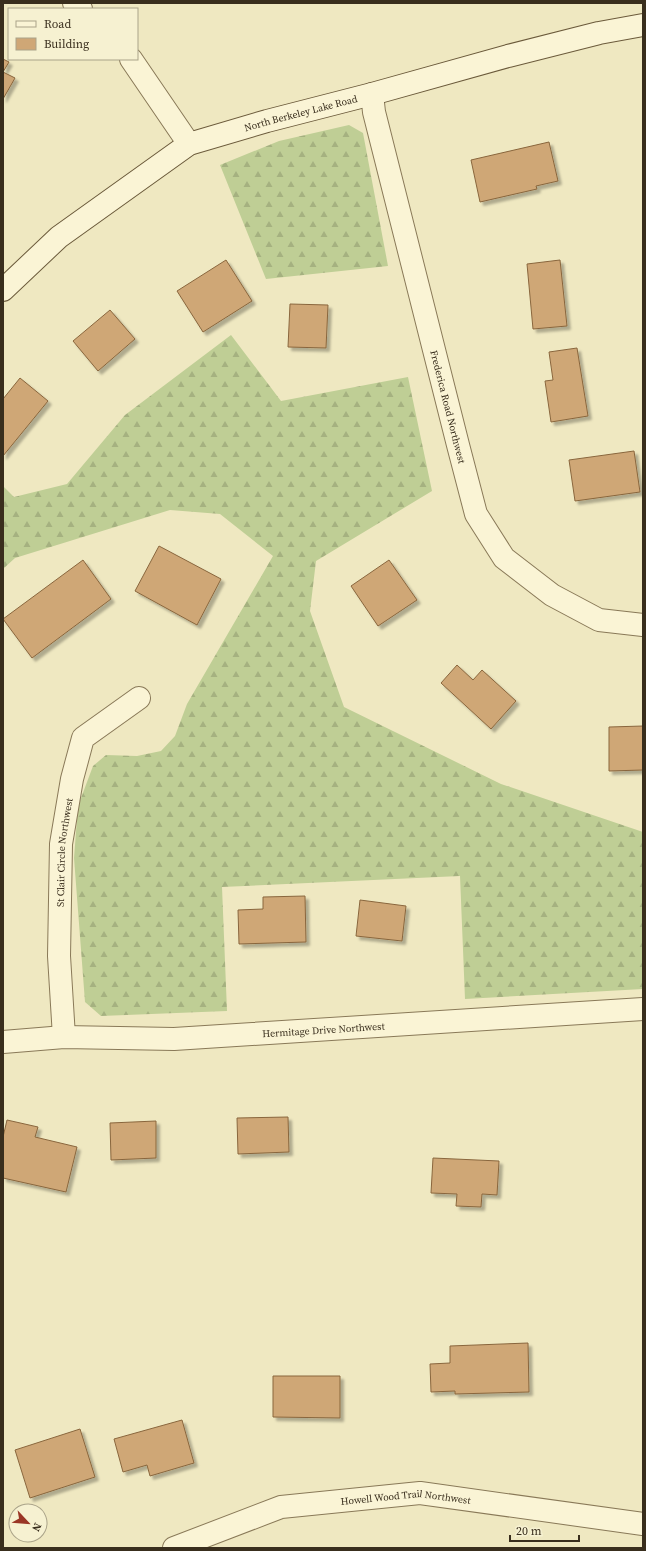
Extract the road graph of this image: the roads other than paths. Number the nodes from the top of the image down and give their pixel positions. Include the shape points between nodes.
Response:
1 (643, 25) edge
2 (132, 60) edge
3 (372, 94) junction
4 (189, 144) junction
5 (3, 290) edge
6 (643, 625) edge
7 (139, 698) dead end
8 (643, 1009) edge
9 (64, 1037) junction
10 (3, 1042) edge
11 (643, 1524) edge
12 (174, 1548) edge

1 - 3 street, North Berkeley Lake Road via 584,37
2 - 4 street
3 - 4 street, North Berkeley Lake Road
3 - 6 street, Frederica Road Northwest via 378,128 476,514 504,558 552,596 599,620
4 - 5 street, North Berkeley Lake Road via 59,237
7 - 9 street, St Clair Circle Northwest via 83,738 72,779 61,844 59,956
8 - 9 street, Hermitage Drive Northwest via 174,1039
9 - 10 street, Hermitage Drive Northwest
11 - 12 street, Howell Wood Trail Northwest via 420,1493 281,1507

